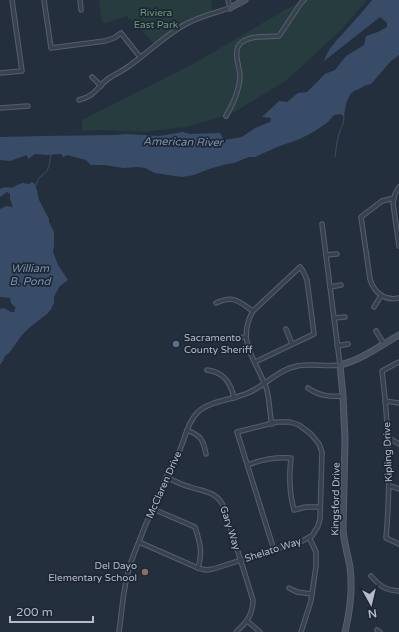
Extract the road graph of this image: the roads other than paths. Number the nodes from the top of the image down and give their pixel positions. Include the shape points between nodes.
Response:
1 (12, 0) edge
2 (44, 0) edge
3 (80, 0) edge
4 (228, 0) edge
5 (245, 0) edge
6 (304, 0) edge
7 (230, 8) junction
8 (81, 10) dead end
9 (140, 57) junction
10 (0, 73) edge
11 (92, 77) dead end
12 (102, 86) junction
13 (79, 100) dead end
14 (28, 106) dead end
15 (0, 108) edge
16 (226, 116) dead end
17 (399, 187) edge
18 (394, 198) junction
19 (322, 224) dead end
20 (399, 246) edge
21 (337, 254) dead end
22 (326, 255) junction
23 (341, 285) dead end
24 (330, 287) junction
25 (381, 296) junction
26 (399, 298) edge
27 (216, 303) dead end
28 (374, 307) dead end
29 (253, 311) junction
30 (345, 316) dead end
31 (334, 318) junction
32 (286, 329) dead end
33 (376, 331) dead end
34 (399, 335) edge
35 (246, 336) junction
36 (234, 338) dead end
37 (292, 344) junction
38 (348, 344) dead end
39 (384, 344) junction
40 (337, 346) junction
41 (255, 362) junction
42 (399, 362) edge
43 (340, 364) junction
44 (207, 370) dead end
45 (265, 384) junction
46 (308, 388) dead end
47 (343, 396) junction
48 (234, 398) junction
49 (385, 401) junction
50 (399, 403) edge
51 (272, 424) junction
52 (187, 430) junction
53 (388, 438) junction
54 (399, 444) edge
55 (206, 454) dead end
56 (248, 465) junction
57 (166, 478) junction
58 (389, 486) junction
59 (399, 489) edge
60 (320, 507) junction
61 (153, 509) junction
62 (309, 538) junction
63 (139, 542) junction
64 (399, 544) edge
65 (274, 550) junction
66 (241, 560) junction
67 (198, 568) junction
68 (371, 576) dead end
69 (289, 588) dead end
70 (399, 591) edge
71 (312, 594) junction
72 (247, 622) junction
73 (120, 632) edge
74 (236, 632) edge
75 (260, 632) edge
76 (301, 632) edge
77 (345, 632) edge

1 - 10 street via 22,72
2 - 9 street via 51,48 105,41 121,33
3 - 8 street
4 - 7 street
5 - 7 street
6 - 16 street via 279,36 250,39 240,44 237,55 240,76 236,96
7 - 9 street via 182,26
9 - 12 street via 106,80
11 - 12 street
12 - 13 street via 90,96
14 - 15 street
17 - 18 street
18 - 20 street
18 - 25 street via 382,201 361,216 370,279
19 - 22 street
21 - 22 street
22 - 24 street
23 - 24 street
24 - 31 street
25 - 26 street
25 - 28 street
27 - 29 street via 233,299
29 - 35 street
29 - 37 street via 300,267 307,280 314,334
30 - 31 street
31 - 40 street
32 - 37 street
33 - 39 street
34 - 39 street
35 - 36 street
35 - 41 street
37 - 41 street
38 - 40 street
39 - 43 street via 360,358
40 - 43 street
41 - 45 street
42 - 49 street, Kipling Drive via 382,371
43 - 45 street, McClaren Drive via 302,365 281,372
43 - 47 street, Kingsford Drive
44 - 48 street via 226,379
45 - 48 street, McClaren Drive
45 - 51 street
46 - 47 street via 325,396
47 - 77 street, Kingsford Drive via 343,530 351,586
48 - 52 street, McClaren Drive via 201,410 192,418
49 - 50 street
49 - 53 street, Kipling Drive
51 - 56 street, Shelato Way via 237,432
51 - 60 street, Shelato Way via 294,423 310,432 317,440 322,456
52 - 55 street via 202,439
52 - 57 street, McClaren Drive
53 - 54 street
53 - 58 street, Kipling Drive
56 - 60 street via 271,458 291,458 290,484 294,510
56 - 65 street
57 - 61 street, McClaren Drive
57 - 66 street, Gary Way via 211,493 221,501
58 - 59 street
58 - 64 street, Kipling Drive via 386,538
60 - 62 street, Shelato Way via 318,526
61 - 63 street, McClaren Drive
61 - 67 street via 195,527 201,549
62 - 65 street, Shelato Way
62 - 71 street via 316,560
63 - 67 street, Shelato Way
63 - 73 street, McClaren Drive via 126,578
65 - 66 street, Shelato Way
66 - 67 street, Shelato Way via 211,570
66 - 72 street, Gary Way via 253,600
68 - 70 street via 382,587 390,591
69 - 71 street via 296,592
71 - 76 street
72 - 74 street
72 - 75 street

